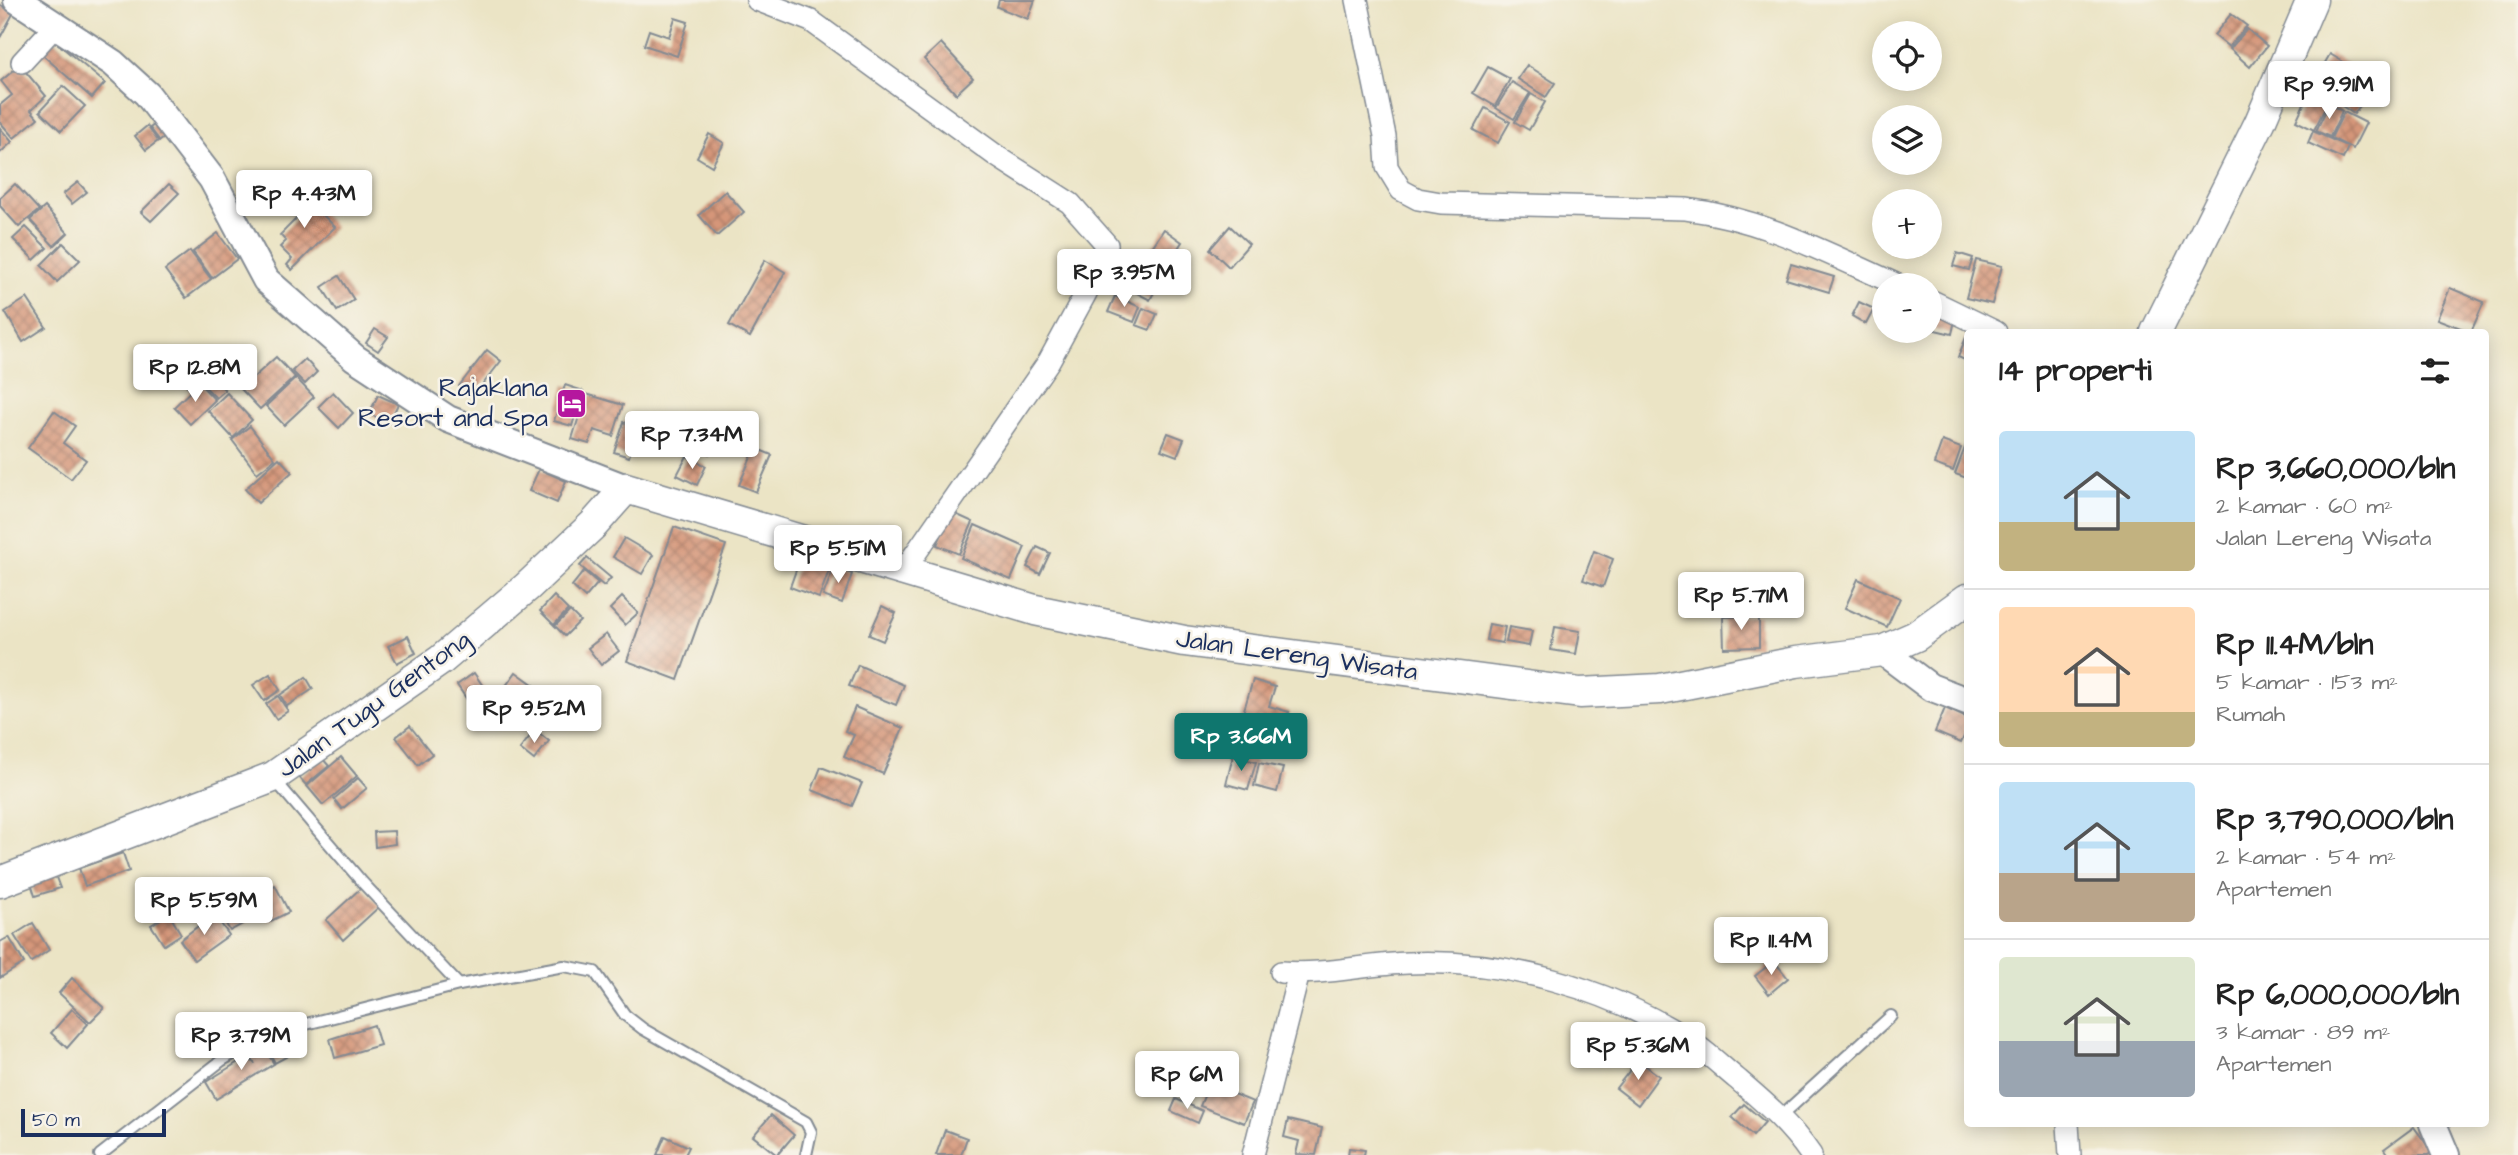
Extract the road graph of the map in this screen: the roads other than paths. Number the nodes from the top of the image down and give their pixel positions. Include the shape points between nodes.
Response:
1 (17, 0) edge
2 (757, 0) edge
3 (1357, 0) edge
4 (2312, 0) edge
5 (57, 24) junction
6 (22, 62) dead end
7 (1872, 274) edge
8 (1942, 306) edge
9 (1990, 329) edge
10 (2157, 329) edge
11 (626, 488) junction
12 (904, 570) junction
13 (1964, 601) edge
14 (1882, 652) junction
15 (1964, 700) edge
16 (273, 777) junction
17 (0, 882) edge
18 (459, 985) junction
19 (1891, 1016) dead end
20 (1781, 1116) junction
21 (2068, 1127) edge
22 (2434, 1127) edge
23 (100, 1155) edge
24 (806, 1155) edge
25 (1253, 1155) edge
26 (1811, 1155) edge
27 (2070, 1155) edge
28 (2446, 1155) edge

1 - 5 street
2 - 12 street via 811,21 998,157 1070,203 1107,245 1049,361
3 - 7 street via 1385,136 1387,167 1402,190 1418,199 1720,214 1748,220
4 - 10 main road via 2260,122
5 - 6 street
5 - 11 street via 113,63 146,94 212,179 266,280 355,358 448,419
8 - 9 street
11 - 12 main road, Jalan Lereng Wisata
11 - 16 main road, Jalan Tugu Gentong via 527,587 441,660
12 - 14 main road, Jalan Lereng Wisata via 1035,610 1184,641 1580,693 1660,689 1796,662
13 - 14 main road, Jalan Lereng Wisata via 1916,636
14 - 15 street via 1930,687
16 - 17 main road, Jalan Tugu Gentong
16 - 18 lane via 362,882
18 - 23 lane via 267,1034 221,1061
18 - 24 lane via 564,966 595,972 625,1014 643,1029 806,1122 811,1132
19 - 20 lane
20 - 25 street via 1689,1040 1588,990 1479,965 1409,962 1290,973
20 - 26 street
21 - 27 street
22 - 28 street

